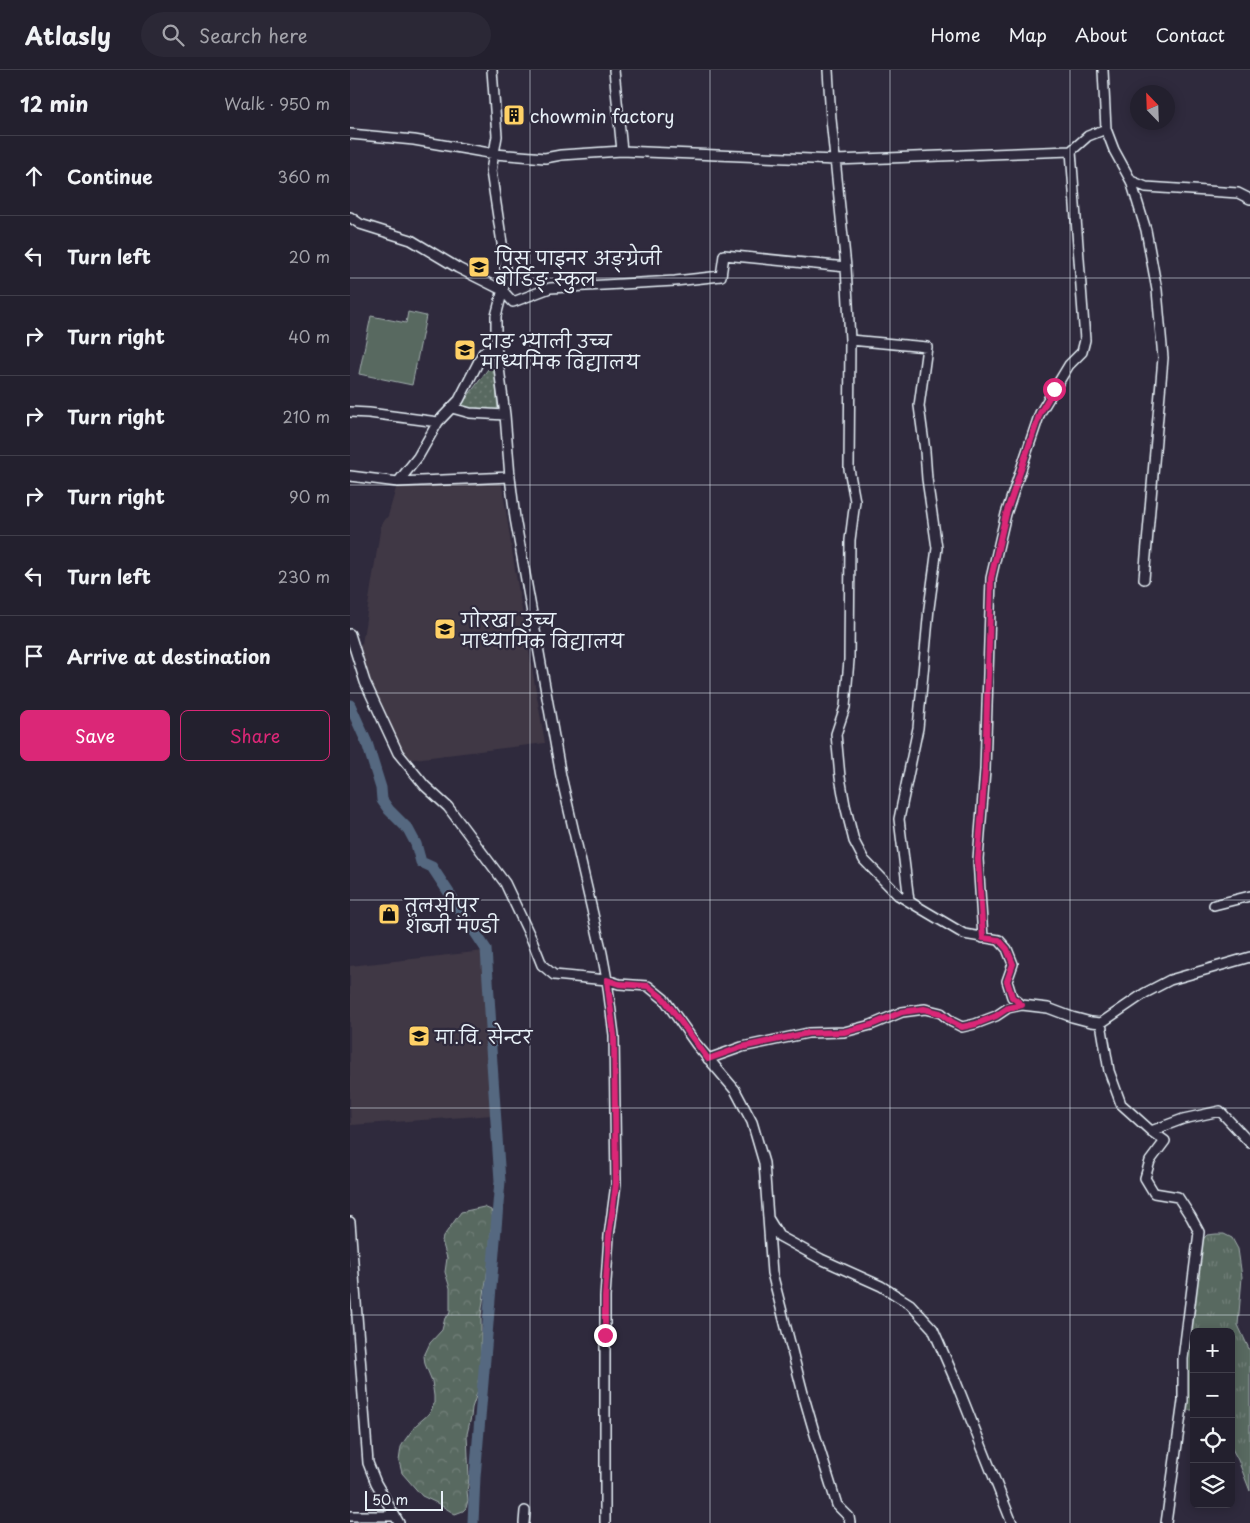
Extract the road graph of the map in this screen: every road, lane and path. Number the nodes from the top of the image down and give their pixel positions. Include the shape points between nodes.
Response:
1 (492, 70) edge
2 (614, 70) edge
3 (828, 70) edge
4 (1103, 70) edge
5 (1106, 129) junction
6 (350, 134) edge
7 (622, 151) junction
8 (1071, 151) junction
9 (495, 154) junction
10 (836, 160) junction
11 (1131, 181) junction
12 (1250, 199) edge
13 (350, 217) edge
14 (846, 267) junction
15 (502, 290) junction
16 (850, 340) junction
17 (496, 344) junction
18 (452, 408) junction
19 (350, 412) edge
20 (505, 415) junction
21 (438, 422) junction
22 (350, 476) edge
23 (510, 477) junction
24 (398, 482) junction
25 (1144, 579) dead end
26 (350, 634) edge
27 (1250, 896) edge
28 (909, 901) junction
29 (1214, 905) dead end
30 (983, 938) junction
31 (1250, 957) edge
32 (607, 980) junction
33 (1022, 1005) junction
34 (1101, 1023) junction
35 (708, 1059) junction
36 (1151, 1131) junction
37 (1250, 1143) edge
38 (767, 1217) junction
39 (350, 1222) edge
40 (525, 1511) dead end
41 (350, 1516) edge
42 (397, 1519) edge
43 (524, 1523) edge
44 (605, 1523) edge
45 (850, 1523) edge
46 (1012, 1523) edge
47 (1166, 1523) edge

1 - 9 street
2 - 7 street
3 - 10 street
4 - 5 street
5 - 8 street via 1088,136
5 - 11 street
6 - 9 street via 414,140
7 - 9 street via 545,158
7 - 10 street
8 - 10 street
8 - 30 street via 1085,340 1082,352 1069,365 1040,413 1006,514 991,578 985,770 978,859
9 - 15 street via 491,172 505,263
10 - 14 street
11 - 12 street via 1146,187 1238,193
11 - 25 street via 1151,256 1163,358
13 - 15 street via 360,224 411,240
14 - 15 street via 724,255 721,276 675,282 550,288 513,302
14 - 16 street
15 - 17 street via 496,316
16 - 28 street via 849,469 855,501 850,540 849,660 845,707 836,734 840,777 854,841 864,860
16 - 28 street via 927,347 919,406 937,548 918,728 899,819
17 - 18 street via 483,353
17 - 20 street
18 - 20 street via 470,413
18 - 21 street
19 - 21 street
20 - 23 street
21 - 24 street via 418,457
22 - 24 street
23 - 24 street
23 - 32 street via 561,776
26 - 32 street via 364,682 398,753 448,808 505,883 542,965 554,974
27 - 29 street
28 - 30 street via 964,934
30 - 33 street via 999,940 1007,949 1013,964 1007,981 1012,997
31 - 34 street via 1170,980
32 - 35 street via 648,986 664,999
32 - 44 street via 614,1035 616,1184 605,1297
33 - 34 street via 1048,1008
33 - 35 street via 962,1027 940,1013 924,1009 902,1012 844,1032 808,1033 742,1047
34 - 36 street via 1109,1071 1121,1104
35 - 38 street via 735,1090 752,1122 764,1163
36 - 37 street via 1183,1119 1220,1111
36 - 47 street via 1165,1141 1150,1161 1145,1178 1154,1193 1178,1197 1198,1232 1183,1359 1182,1401
38 - 45 street via 772,1272 808,1413 837,1505 849,1517
38 - 46 street via 779,1236 903,1299 933,1329
39 - 42 street via 368,1463
40 - 43 street
41 - 42 street

